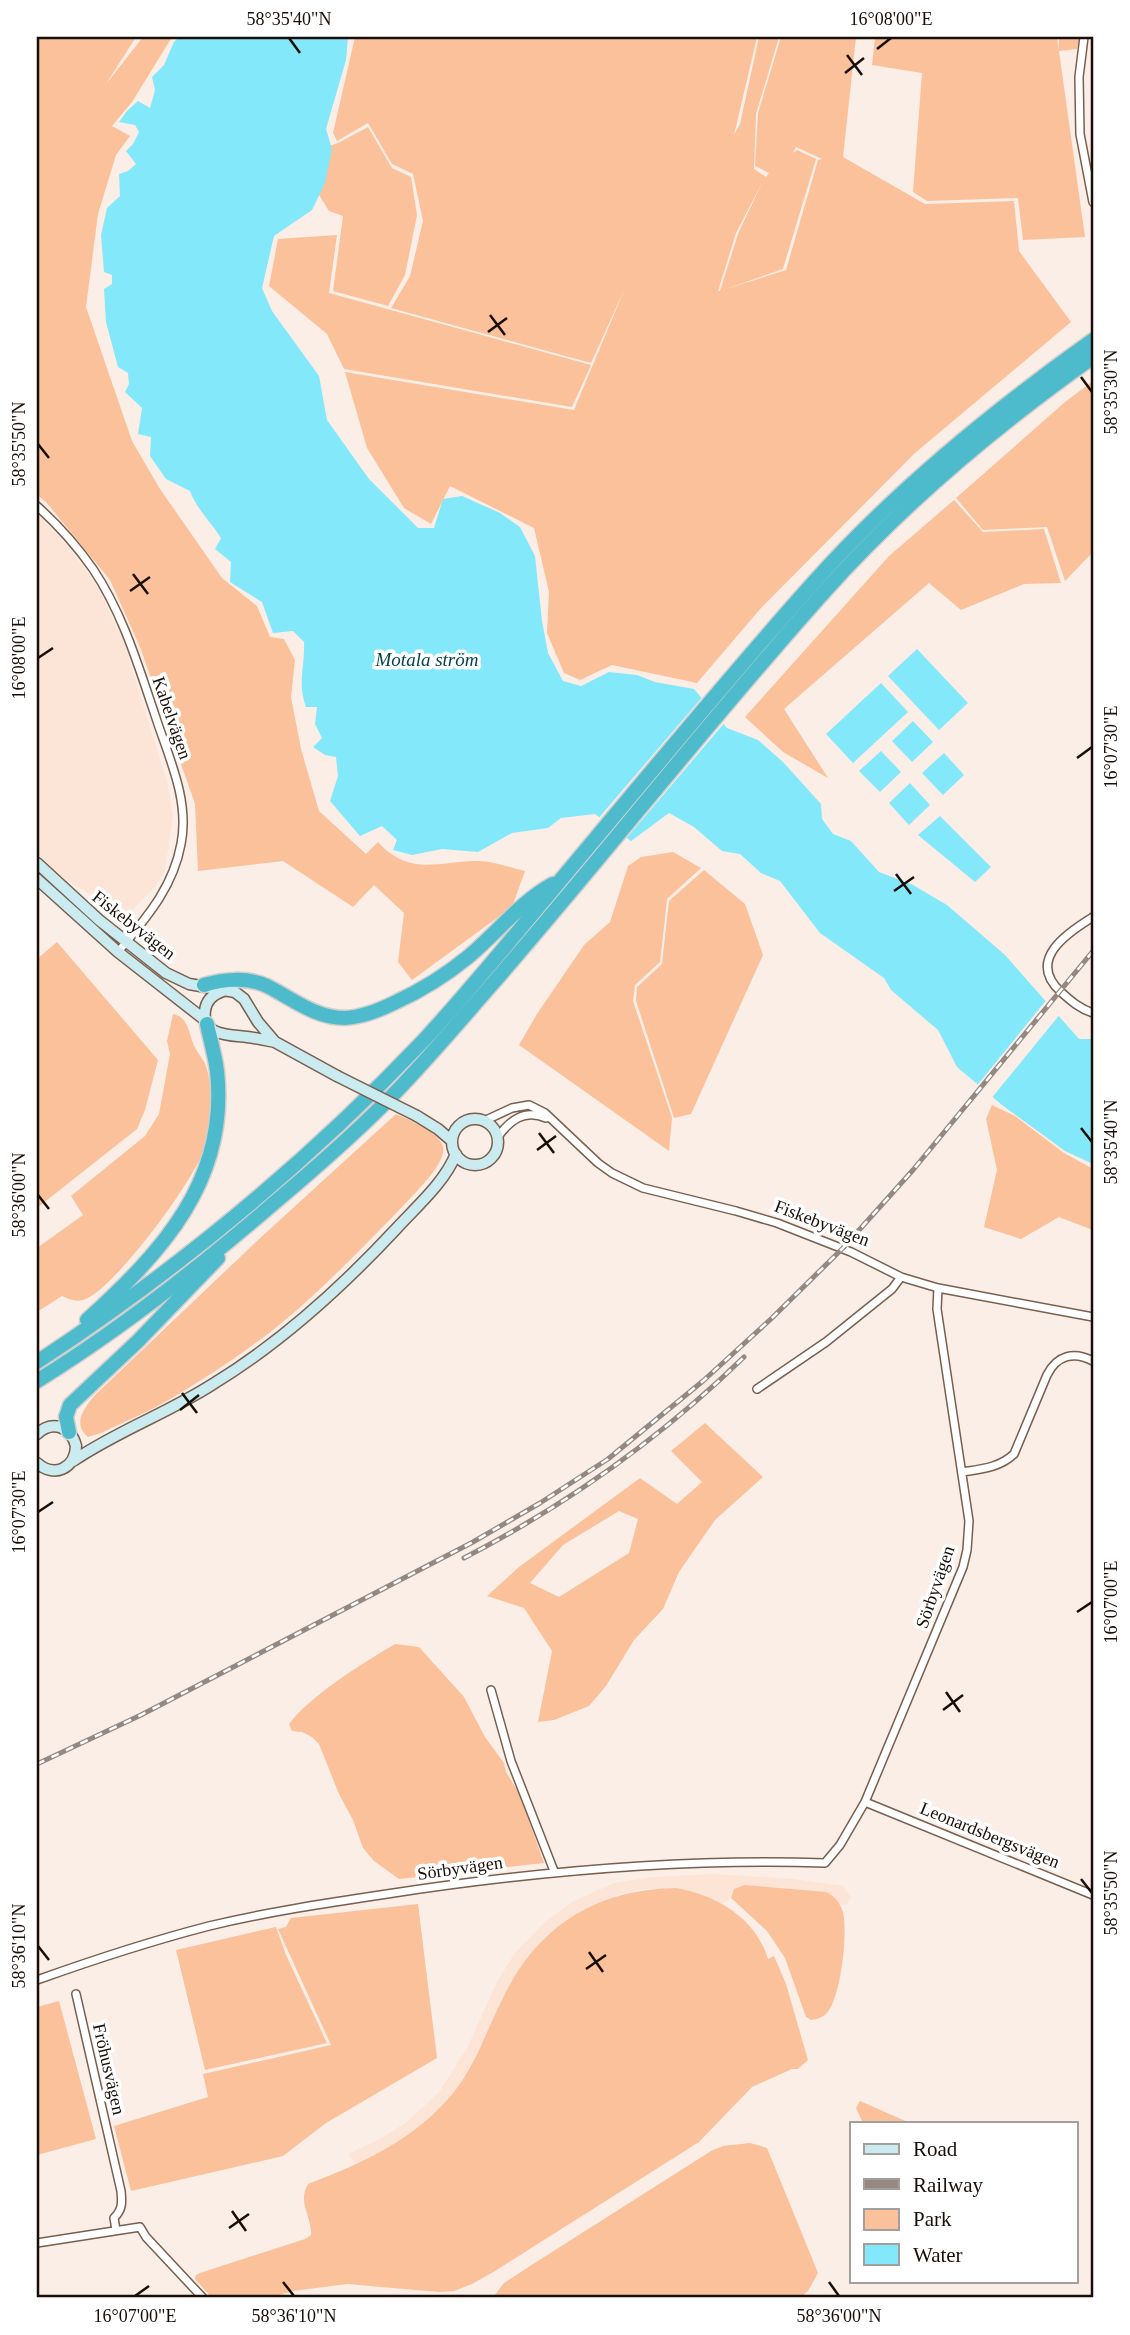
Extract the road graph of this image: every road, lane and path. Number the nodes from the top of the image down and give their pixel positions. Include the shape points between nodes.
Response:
1 (1083, 37) edge
2 (1093, 202) edge
3 (1093, 340) edge
4 (1093, 357) edge
5 (37, 506) edge
6 (730, 691) junction
7 (595, 852) junction
8 (37, 863) edge
9 (37, 878) edge
10 (561, 880) junction
11 (1093, 917) edge
12 (126, 942) junction
13 (118, 952) junction
14 (204, 985) junction
15 (226, 990) junction
16 (283, 996) junction
17 (1093, 1013) edge
18 (206, 1022) junction
19 (275, 1042) junction
20 (419, 1117) junction
21 (484, 1121) junction
22 (556, 1123) junction
23 (460, 1125) junction
24 (497, 1138) junction
25 (452, 1141) junction
26 (456, 1154) junction
27 (467, 1163) junction
28 (447, 1172) junction
29 (250, 1224) junction
30 (901, 1277) junction
31 (938, 1288) junction
32 (1093, 1317) edge
33 (43, 1358) edge
34 (1093, 1360) edge
35 (37, 1381) edge
36 (757, 1389) dead end
37 (37, 1434) edge
38 (72, 1436) junction
39 (115, 1436) junction
40 (73, 1461) junction
41 (37, 1463) edge
42 (962, 1472) junction
43 (491, 1690) dead end
44 (869, 1803) junction
45 (554, 1871) junction
46 (1093, 1895) edge
47 (37, 1980) edge
48 (75, 1994) dead end
49 (116, 2230) junction
50 (37, 2243) edge
51 (203, 2298) edge

1 - 2 street via 1080,134
3 - 6 highway via 953,448 882,512 815,581
4 - 6 highway via 1004,425 891,524
5 - 12 street, Kabelvägen via 93,569 118,614 180,793 182,834 174,872 161,898
6 - 7 highway
7 - 10 highway
7 - 29 highway via 492,984 386,1102
8 - 12 street, Fiskebyvägen
9 - 13 street, Fiskebyvägen
10 - 16 highway via 536,893 447,973 384,1008 356,1017 332,1017
10 - 33 highway via 425,1038 330,1133 186,1256
11 - 17 street via 1060,940 1048,969 1053,985
12 - 13 street, Kabelvägen
12 - 14 street, Fiskebyvägen via 166,973 189,984
13 - 18 street, Fiskebyvägen
14 - 15 street, Fiskebyvägen
14 - 16 highway via 228,980 255,982
15 - 16 highway
15 - 18 street via 208,1002
15 - 19 street, Fiskebyvägen via 244,999
18 - 19 street, Fiskebyvägen via 220,1035
18 - 33 highway via 216,1069 217,1112 205,1171 192,1201 142,1268
19 - 20 street, Fiskebyvägen, bridge
20 - 23 street, Fiskebyvägen
20 - 25 street, Fiskebyvägen
21 - 22 street, Fiskebyvägen via 529,1105
21 - 23 street via 474,1119
21 - 24 street
22 - 24 street via 540,1115 525,1115 509,1123
22 - 30 street, Fiskebyvägen via 598,1163 628,1182 777,1223
23 - 25 street
24 - 27 street via 489,1159
25 - 26 street
26 - 27 street
26 - 28 street
27 - 28 street
28 - 39 street via 354,1274 290,1330 213,1384
29 - 35 highway via 140,1310
29 - 38 highway via 178,1302 70,1405 66,1417
30 - 31 street, Fiskebyvägen
30 - 36 street via 827,1342
31 - 32 street, Fiskebyvägen
31 - 42 street, Sörbyvägen via 937,1310
34 - 42 street via 1082,1355 1059,1360 1047,1375 1014,1454 995,1466
37 - 38 street via 57,1426
38 - 39 street via 92,1443
38 - 40 street
39 - 40 street
40 - 41 street via 57,1471
42 - 44 street, Sörbyvägen via 969,1521 963,1567
43 - 45 street via 511,1761
44 - 45 street, Sörbyvägen via 825,1863
44 - 46 street, Leonardsbergsvägen
45 - 47 street, Sörbyvägen via 253,1916 148,1943
48 - 49 street, Fröhusvägen via 122,2203 114,2218
49 - 50 street
49 - 51 street via 140,2227

